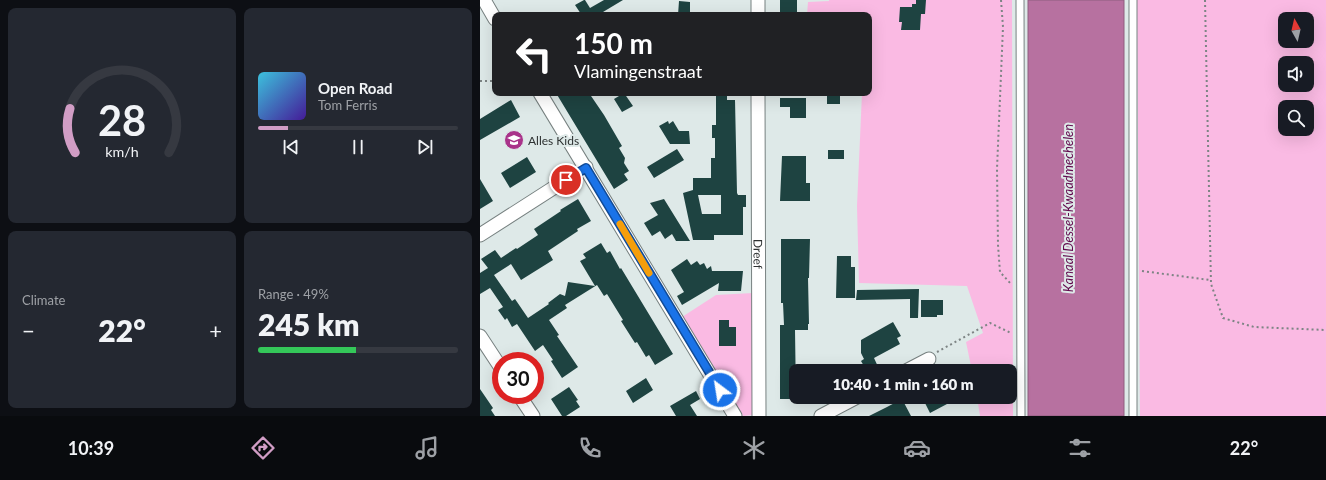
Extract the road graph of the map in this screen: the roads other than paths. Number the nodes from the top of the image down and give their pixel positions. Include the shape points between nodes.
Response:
1 (484, 0) edge
2 (758, 0) edge
3 (1020, 0) edge
4 (1132, 0) edge
5 (758, 12) edge
6 (492, 14) edge
7 (542, 96) edge
8 (758, 96) edge
9 (586, 168) junction
10 (480, 235) edge
11 (480, 336) edge
12 (492, 354) edge
13 (929, 359) road end
14 (919, 364) edge
15 (525, 404) edge
16 (844, 404) edge
17 (533, 416) edge
18 (735, 416) edge
19 (759, 416) edge
20 (821, 416) edge
21 (1021, 416) edge
22 (1133, 416) edge

1 - 6 street
2 - 5 street
3 - 21 lane
4 - 22 lane
7 - 9 street
8 - 19 street, Dreef
9 - 10 street
9 - 18 street
11 - 12 street
13 - 14 street
15 - 17 street
16 - 20 street

